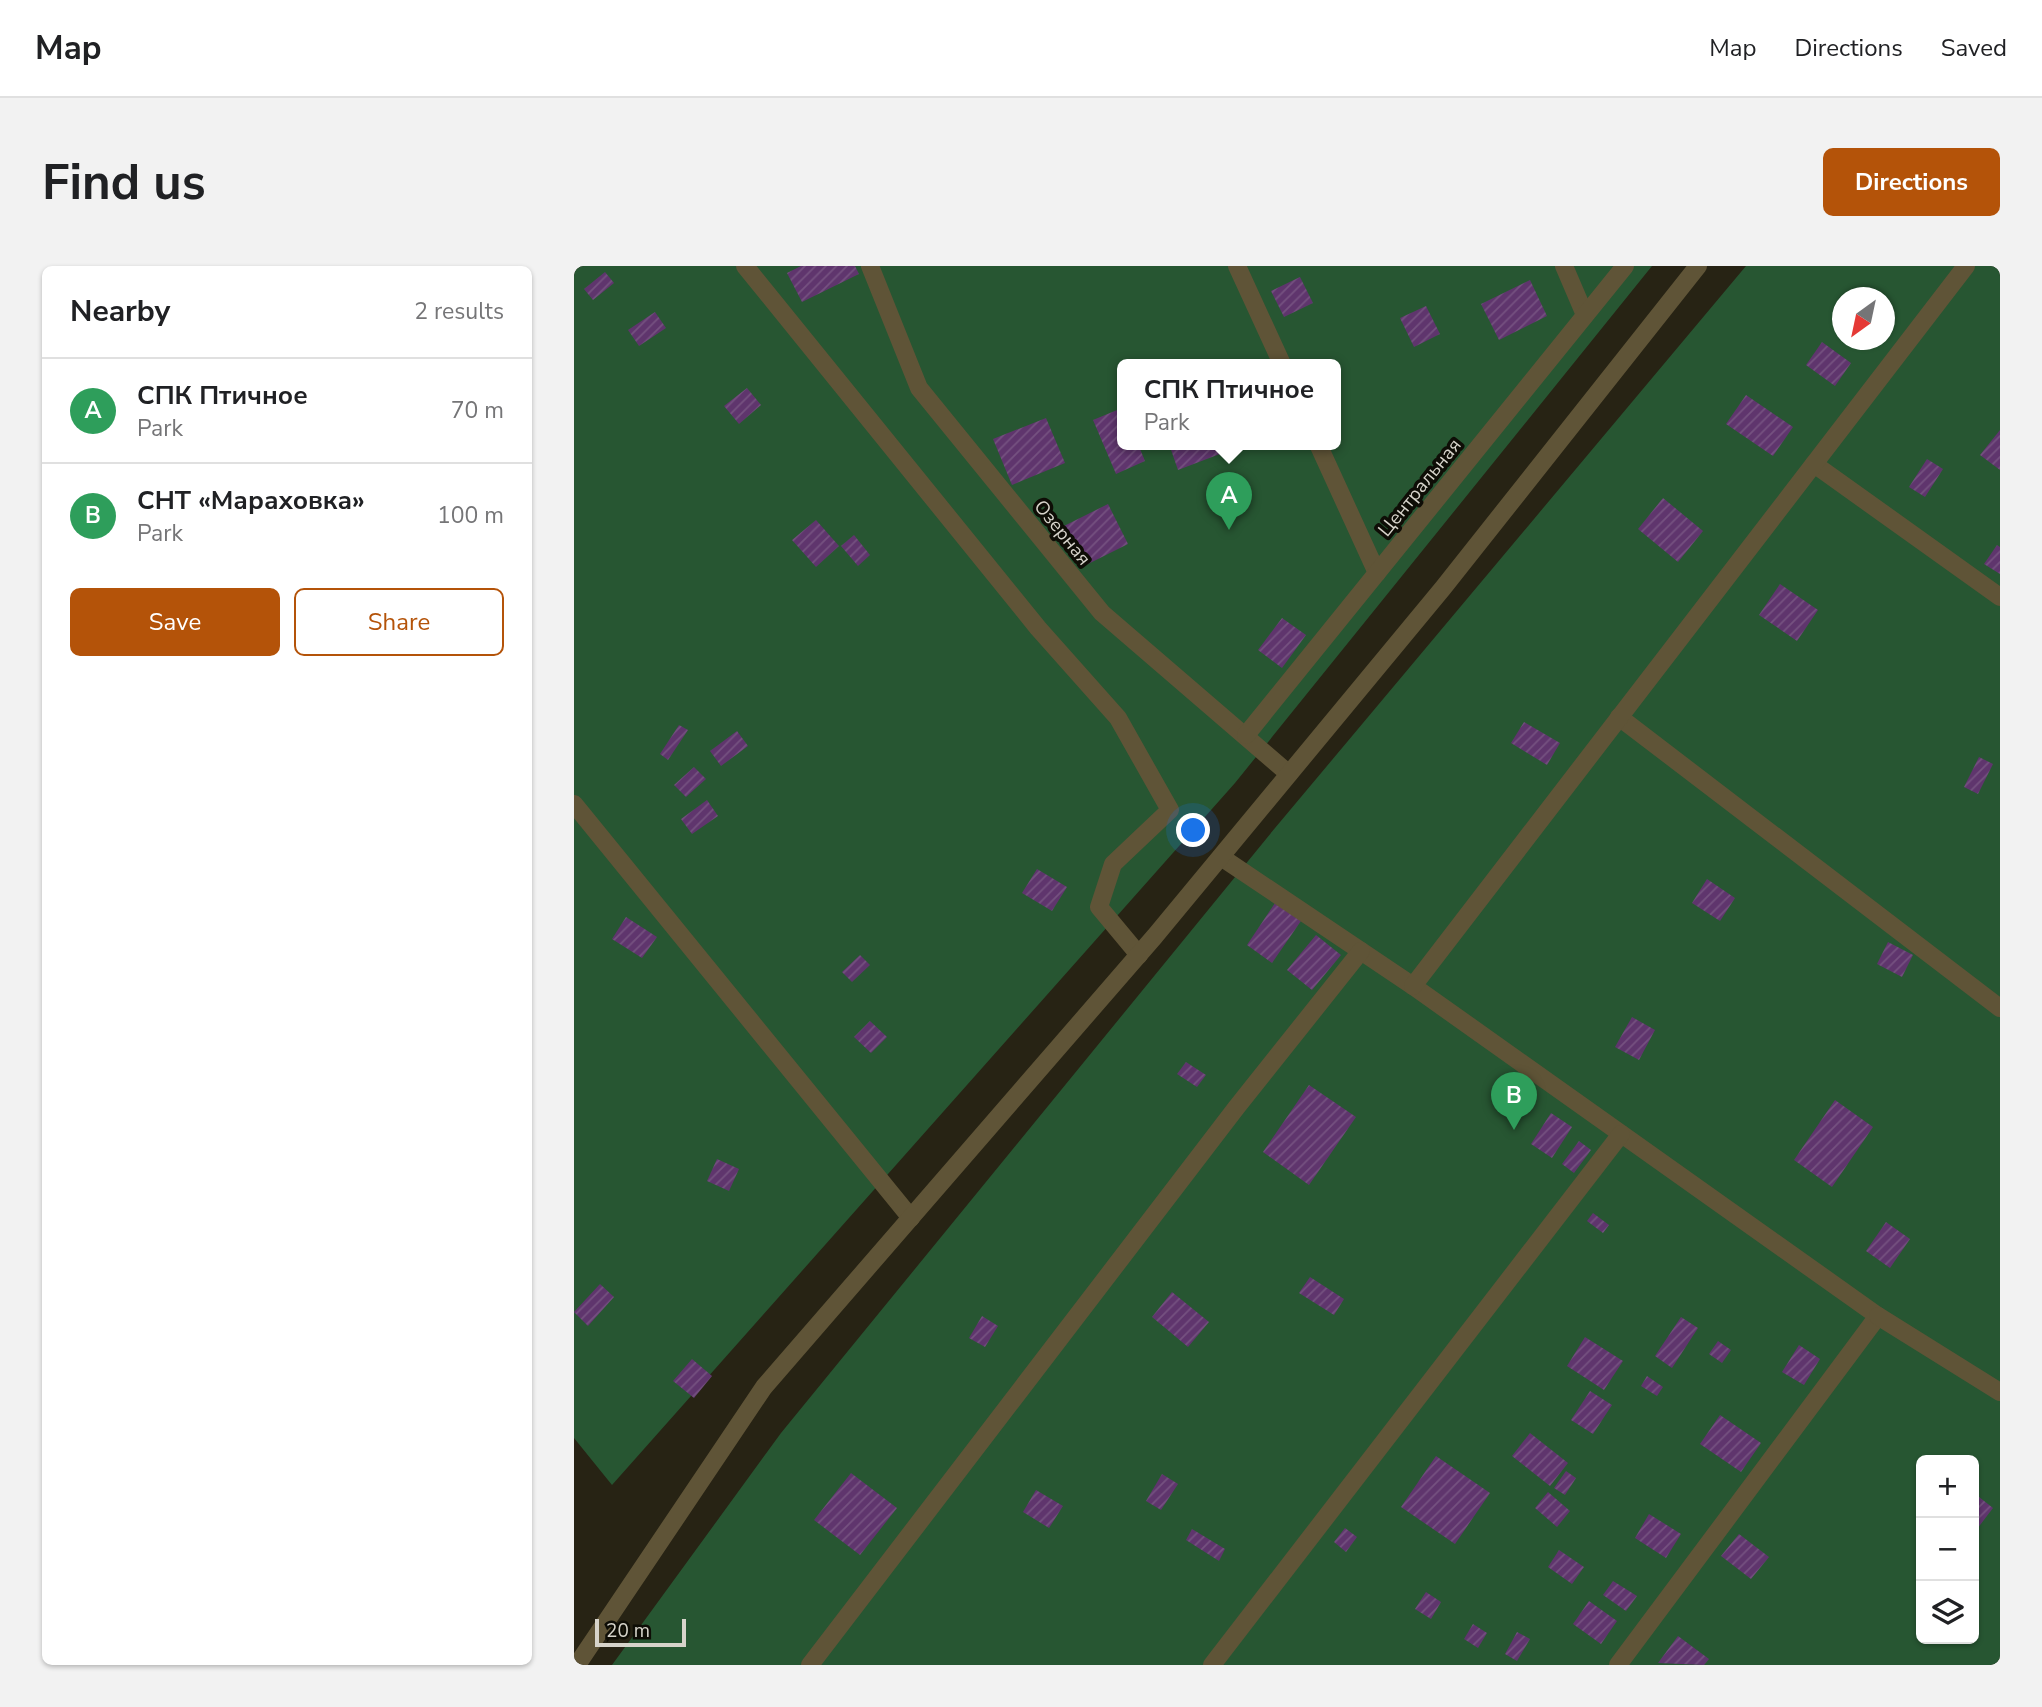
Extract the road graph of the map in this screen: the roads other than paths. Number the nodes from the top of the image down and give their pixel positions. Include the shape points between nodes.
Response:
1 (745, 266) edge
2 (870, 266) edge
3 (1237, 266) edge
4 (1564, 266) edge
5 (1625, 266) edge
6 (1698, 266) edge
7 (1966, 266) edge
8 (1585, 315) junction
9 (1280, 359) edge
10 (1321, 450) edge
11 (1814, 464) junction
12 (1377, 573) junction
13 (2000, 597) edge
14 (1619, 717) junction
15 (1246, 735) junction
16 (1289, 775) junction
17 (574, 804) edge
18 (1221, 857) junction
19 (1361, 951) junction
20 (1139, 955) junction
21 (1413, 986) junction
22 (2000, 1007) edge
23 (1621, 1134) junction
24 (911, 1218) junction
25 (1878, 1315) junction
26 (2000, 1392) edge
27 (577, 1665) edge
28 (810, 1665) edge
29 (1212, 1665) edge
30 (1618, 1665) edge

1 - 20 street via 1038,628 1118,718 1170,810 1113,864 1099,906
2 - 15 street, Озерная via 919,388 1102,613
3 - 9 street
4 - 8 street
5 - 8 street, Центральная
6 - 16 street via 1443,589
7 - 11 street
8 - 12 street, Центральная
10 - 12 street
11 - 13 street
11 - 14 street
12 - 15 street, Центральная
14 - 21 street
14 - 22 street
15 - 16 street, Озерная
16 - 18 street
17 - 24 street
18 - 19 street
18 - 20 street
19 - 21 street
19 - 28 street
20 - 24 street
21 - 23 street
23 - 25 street
23 - 29 street
24 - 27 street via 764,1387
25 - 26 street
25 - 30 street

